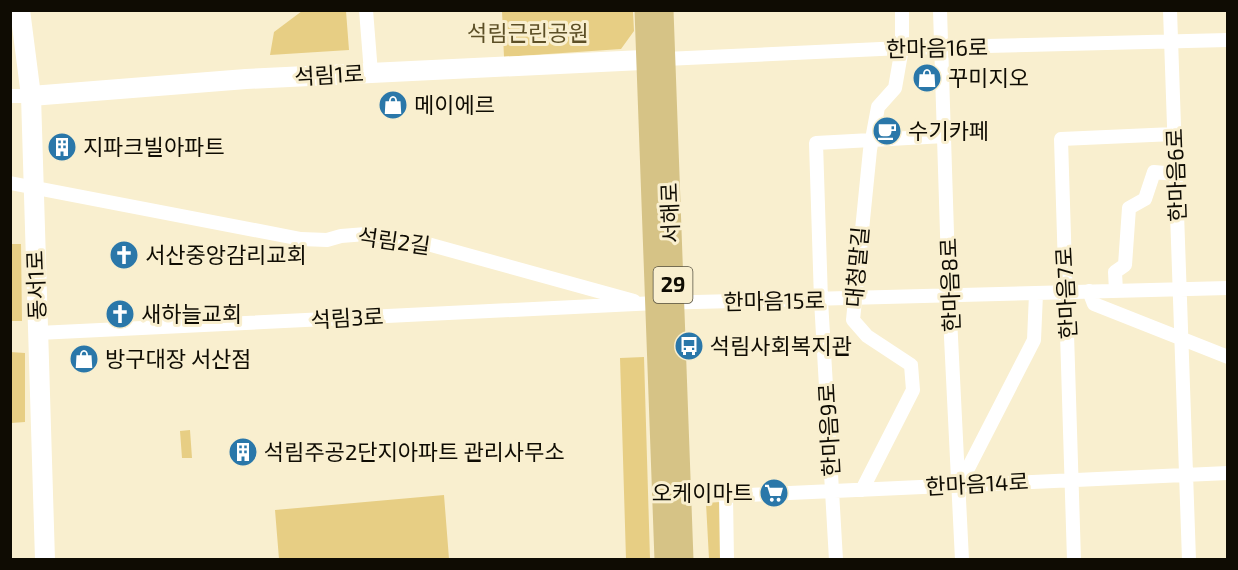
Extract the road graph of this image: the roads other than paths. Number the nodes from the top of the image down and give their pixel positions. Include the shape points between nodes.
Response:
1 (20, 10) edge
2 (366, 10) edge
3 (645, 10) edge
4 (663, 10) edge
5 (902, 10) edge
6 (940, 10) edge
7 (1170, 10) edge
8 (1171, 40) junction
9 (1227, 40) edge
10 (902, 48) junction
11 (941, 48) junction
12 (656, 60) junction
13 (371, 73) junction
14 (10, 96) edge
15 (31, 96) junction
16 (1174, 134) junction
17 (945, 136) junction
18 (871, 141) junction
19 (1176, 174) junction
20 (10, 183) edge
21 (33, 188) junction
22 (1227, 288) edge
23 (1089, 291) junction
24 (1116, 291) junction
25 (1180, 291) junction
26 (1065, 292) junction
27 (1036, 294) junction
28 (950, 297) junction
29 (821, 300) junction
30 (853, 300) junction
31 (658, 303) junction
32 (38, 333) junction
33 (1182, 340) junction
34 (1227, 357) edge
35 (1227, 473) edge
36 (1186, 475) junction
37 (1073, 480) junction
38 (960, 485) junction
39 (862, 490) junction
40 (832, 491) junction
41 (45, 560) edge
42 (665, 560) edge
43 (683, 560) edge
44 (727, 560) edge
45 (836, 560) edge
46 (962, 560) edge
47 (1074, 560) edge
48 (1190, 560) edge

1 - 15 street, 동서1로
2 - 13 street
3 - 12 main road, 서해로 / 29
4 - 12 main road, 서해로 / 29
5 - 10 street, 대청말길
6 - 11 street, 한마음8로
7 - 8 street, 한마음6로
8 - 9 street, 한마음16로
8 - 11 street, 한마음16로
8 - 16 street, 한마음6로
10 - 11 street, 한마음16로
10 - 12 street, 한마음16로
10 - 18 street, 대청말길 via 895,88 878,107
11 - 17 street, 한마음8로
12 - 13 street, 석림1로
12 - 31 main road, 서해로 / 29
13 - 15 street, 석림1로
14 - 15 street, 석림1로
15 - 21 street, 동서1로
16 - 19 street, 한마음6로
16 - 26 street, 한마음7로 via 1061,139
17 - 18 street
17 - 28 street, 한마음8로
18 - 29 street, 한마음9로 via 816,143
18 - 30 street, 대청말길
19 - 24 street via 1154,172 1144,199 1129,208 1125,265 1115,272
19 - 25 street, 한마음6로
20 - 21 street
21 - 31 street, 석림2길 via 301,239 366,234 424,243
21 - 32 street, 동서1로
22 - 25 street, 한마음15로
23 - 24 street, 한마음15로
23 - 26 street, 한마음15로
23 - 33 street via 1094,304
24 - 25 street, 한마음15로
25 - 33 street, 한마음6로
26 - 27 street, 한마음15로
26 - 37 street, 한마음7로
27 - 28 street, 한마음15로
27 - 38 street via 1034,340
28 - 30 street, 한마음15로
28 - 38 street, 한마음8로
29 - 30 street, 한마음15로
29 - 31 street, 한마음15로
29 - 40 street, 한마음9로
30 - 39 street, 대청말길 via 853,320 867,336 911,365 913,390
31 - 32 street, 석림3로
31 - 42 main road, 서해로 / 29
31 - 43 main road, 서해로 / 29
32 - 41 street, 동서1로
33 - 34 street
33 - 36 street, 한마음6로
35 - 36 street, 한마음14로
36 - 37 street, 한마음14로
36 - 48 street, 한마음6로
37 - 38 street, 한마음14로
37 - 47 street, 한마음7로
38 - 39 street, 한마음14로
38 - 46 street, 한마음8로
39 - 40 street, 한마음14로
40 - 44 street, 한마음14로 via 726,496
40 - 45 street, 한마음9로

